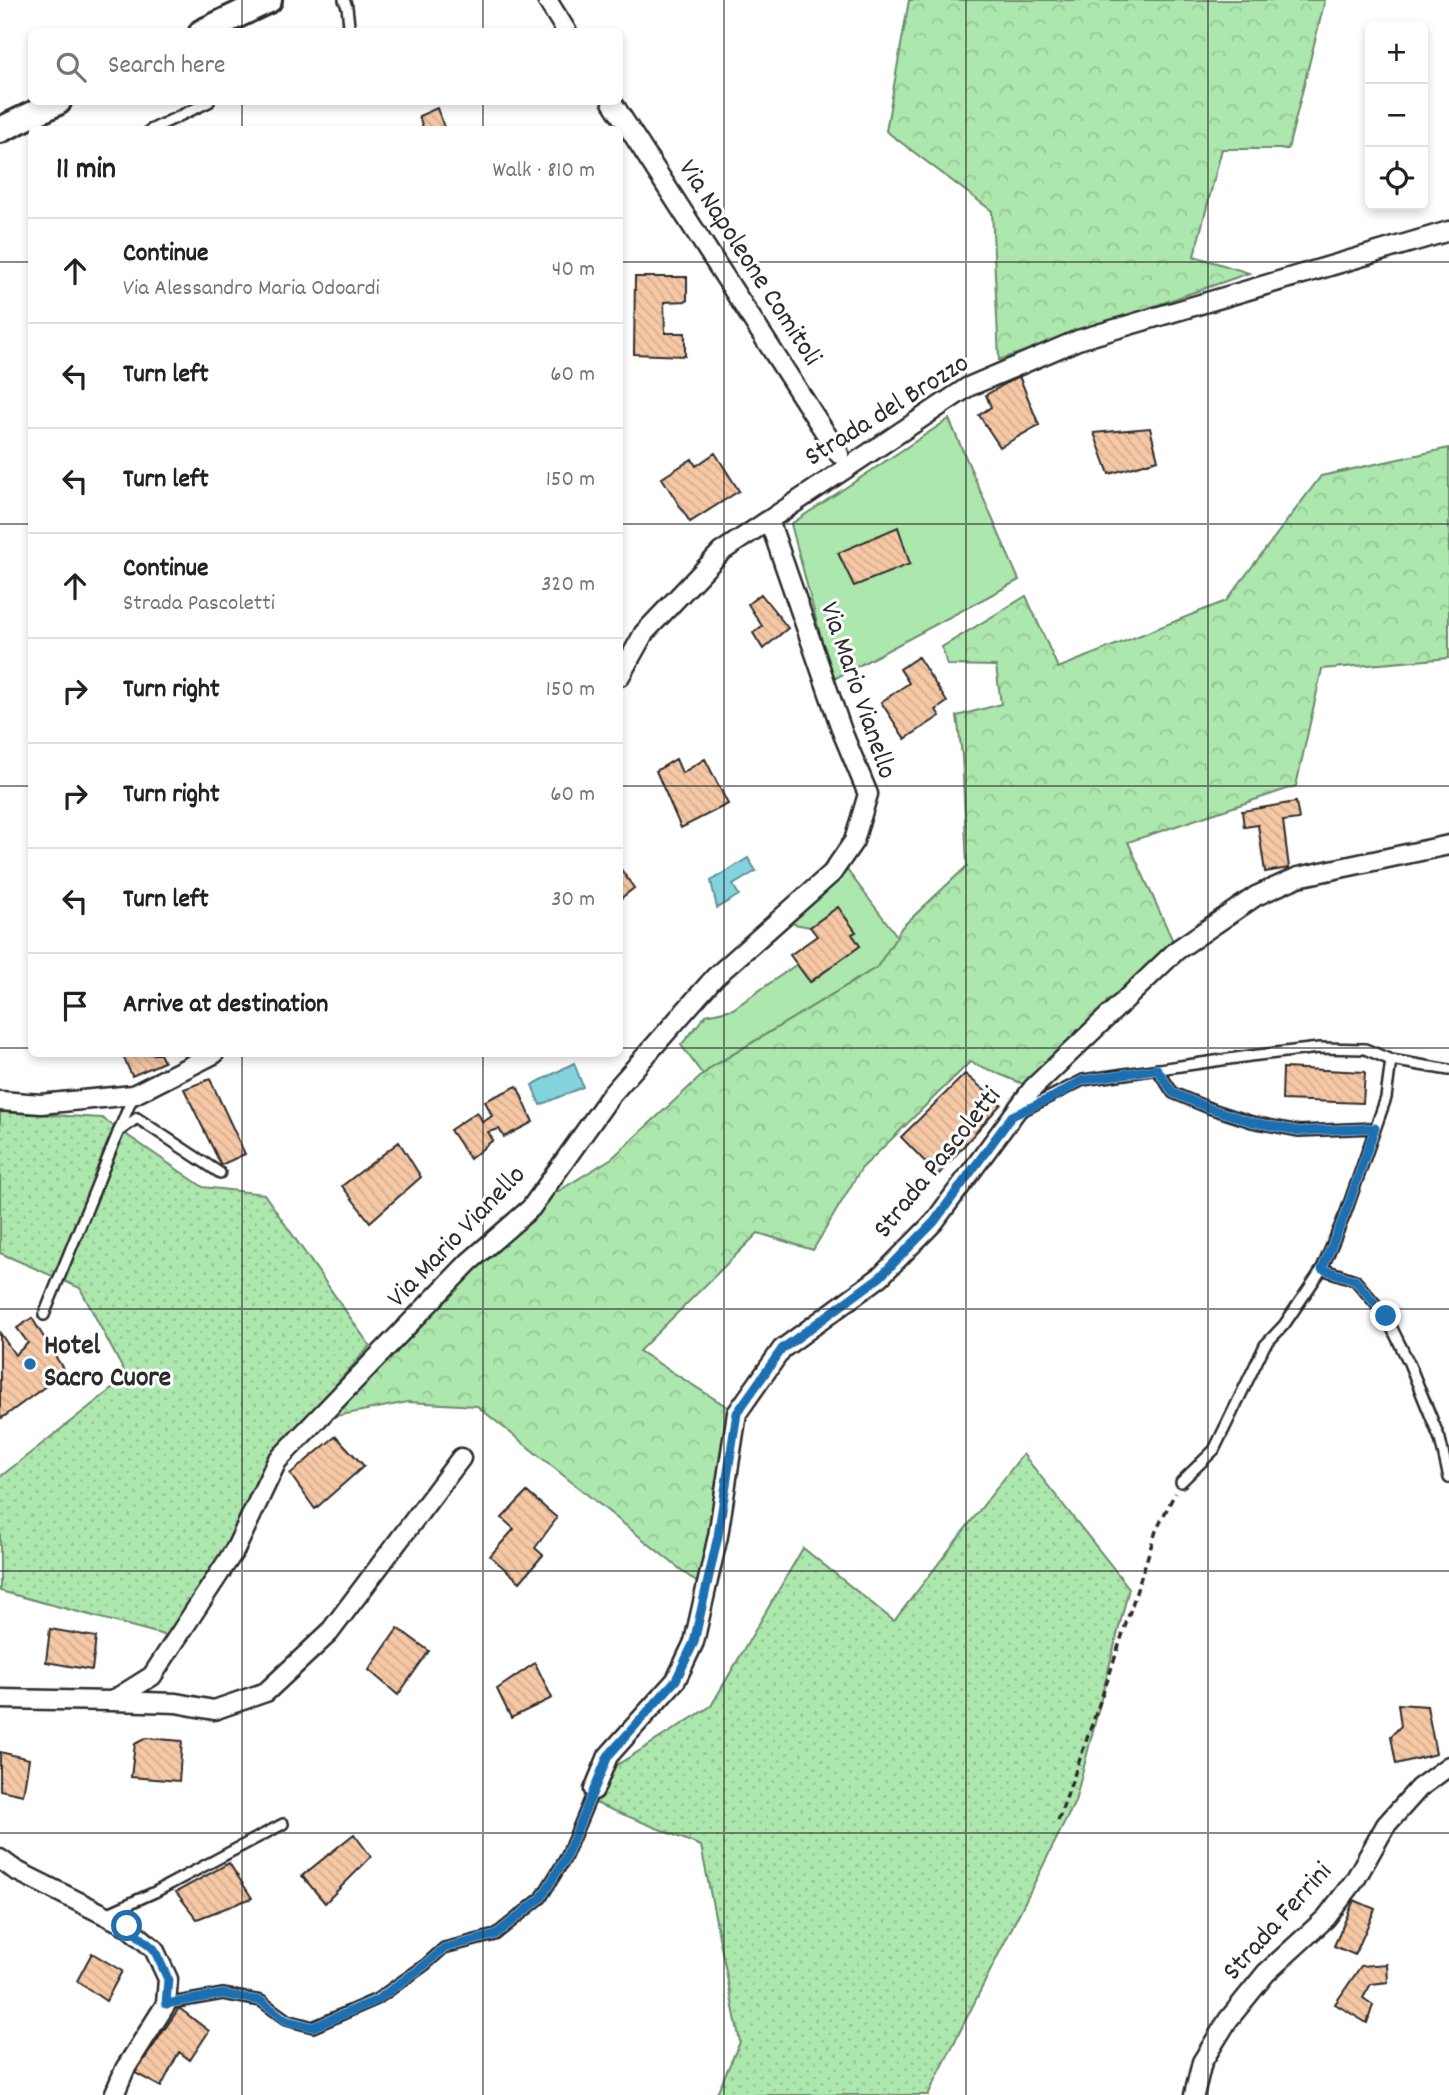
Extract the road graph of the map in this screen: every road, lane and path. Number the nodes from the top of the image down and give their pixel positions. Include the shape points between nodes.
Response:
1 (269, 0) edge
2 (344, 0) edge
3 (547, 0) edge
4 (235, 7) edge
5 (207, 28) edge
6 (347, 28) edge
7 (565, 28) edge
8 (52, 105) edge
9 (203, 105) edge
10 (614, 105) edge
11 (158, 126) edge
12 (0, 130) edge
13 (1449, 231) edge
14 (839, 454) dead end
15 (769, 520) junction
16 (623, 671) edge
17 (1449, 845) edge
18 (208, 1057) edge
19 (1391, 1060) junction
20 (1157, 1069) junction
21 (1449, 1070) edge
22 (133, 1095) junction
23 (0, 1101) edge
24 (1012, 1116) junction
25 (1375, 1128) junction
26 (116, 1133) junction
27 (220, 1173) dead end
28 (1322, 1269) junction
29 (44, 1315) dead end
30 (461, 1458) dead end
31 (1449, 1478) edge
32 (1181, 1482) joint
33 (0, 1699) edge
34 (112, 1701) junction
35 (1448, 1770) edge
36 (594, 1790) joint
37 (1058, 1821) dead end
38 (283, 1824) dead end
39 (0, 1859) edge
40 (104, 1915) junction
41 (166, 2004) junction
42 (114, 2095) edge
43 (1194, 2095) edge

1 - 4 main road
2 - 6 lane
3 - 7 street
4 - 5 main road
8 - 12 main road
9 - 11 lane
10 - 14 street, Via Napoleone Comitoli
13 - 15 street, Strada del Brozzo via 1078,340 968,387
15 - 16 street, Strada del Brozzo via 721,552 644,634
15 - 34 street, Via Mario Vianello via 868,794 854,841 832,873 715,977 611,1095 531,1208 469,1262 276,1461 236,1548 152,1676
17 - 24 street, Strada Pascoletti via 1298,877 1256,896 1177,950 1033,1088
18 - 22 street
19 - 20 lane via 1365,1049 1319,1048
19 - 21 lane
19 - 25 lane via 1386,1098
20 - 24 lane via 1083,1080
20 - 25 lane via 1173,1093 1252,1122 1299,1131
22 - 23 street via 41,1104
22 - 26 lane
24 - 36 street, Strada Pascoletti via 934,1222 880,1277 782,1349 737,1413 718,1536 694,1642 676,1680 608,1756
25 - 28 lane
26 - 27 lane via 137,1118
26 - 29 lane
28 - 31 lane via 1355,1280 1386,1316 1440,1439
28 - 32 lane via 1265,1345 1214,1450
30 - 34 street via 329,1633 266,1692 214,1710 176,1703
32 - 37 path via 1156,1531
33 - 34 street
35 - 43 street, Strada Ferrini via 1419,1788 1386,1825 1355,1880 1326,1918 1265,1973 1228,2020 1202,2062
36 - 41 lane via 565,1859 541,1898 495,1935 444,1948 377,2000 313,2027 287,2021 261,2001 223,1994
38 - 40 lane
39 - 40 street
40 - 41 street via 127,1926 154,1949 168,1979
41 - 42 street

